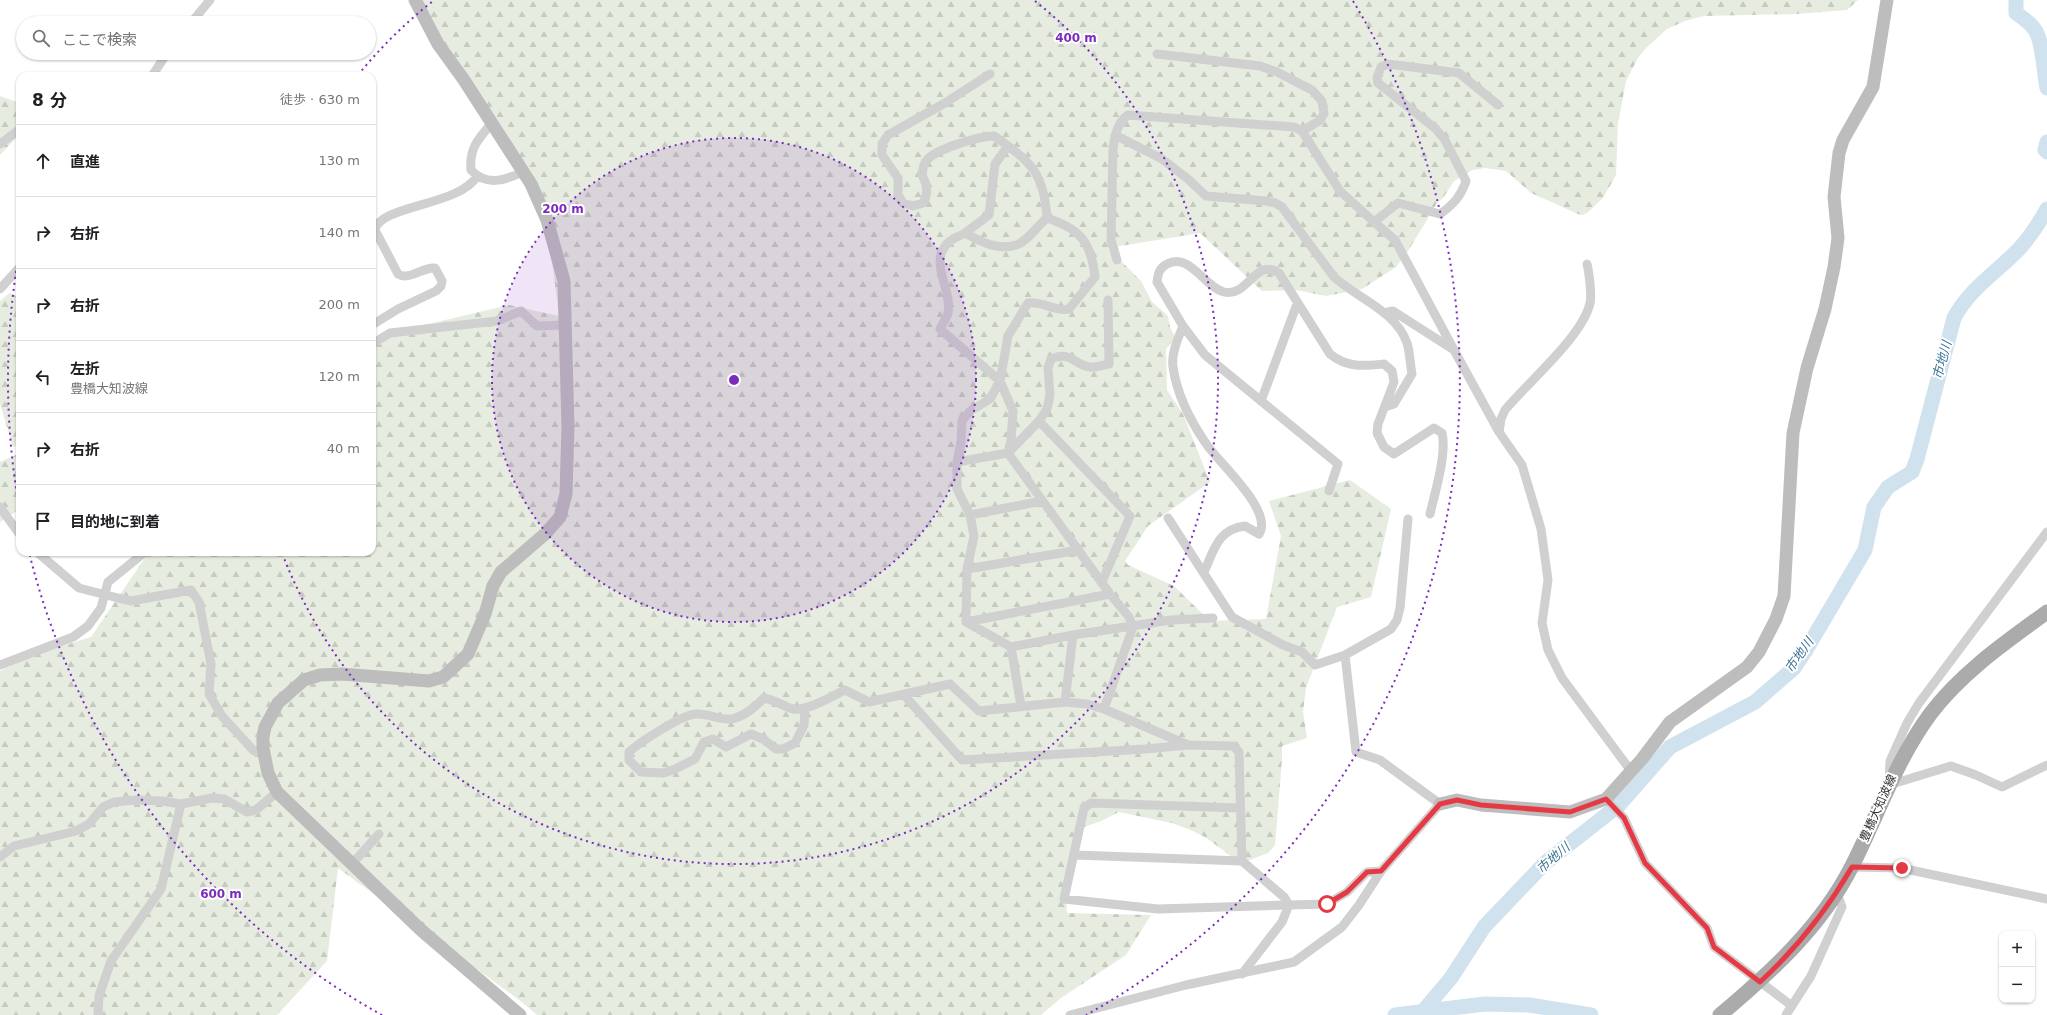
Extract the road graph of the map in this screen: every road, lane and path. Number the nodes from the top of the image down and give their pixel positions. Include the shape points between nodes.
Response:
1 (210, 0) edge
2 (414, 0) edge
3 (1887, 0) edge
4 (197, 16) edge
5 (1157, 54) dead end
6 (163, 60) edge
7 (155, 72) edge
8 (990, 74) dead end
9 (1498, 105) dead end
10 (491, 124) junction
11 (1302, 131) junction
12 (16, 132) edge
13 (1115, 135) junction
14 (0, 144) edge
15 (1008, 146) junction
16 (523, 172) junction
17 (477, 176) junction
18 (1047, 218) junction
19 (1374, 222) junction
20 (376, 227) edge
21 (376, 232) edge
22 (965, 233) junction
23 (1117, 260) dead end
24 (1587, 264) dead end
25 (16, 271) edge
26 (0, 288) edge
27 (1108, 300) dead end
28 (1297, 304) junction
29 (1384, 313) junction
30 (376, 323) edge
31 (564, 325) junction
32 (1183, 326) junction
33 (376, 342) edge
34 (1454, 350) junction
35 (1000, 381) junction
36 (1262, 401) junction
37 (1385, 407) junction
38 (1039, 421) junction
39 (1499, 432) junction
40 (1008, 453) junction
41 (957, 462) junction
42 (1329, 491) dead end
43 (1042, 501) junction
44 (0, 507) edge
45 (970, 514) junction
46 (1430, 514) dead end
47 (1168, 518) dead end
48 (1408, 519) dead end
49 (16, 529) edge
50 (2047, 532) edge
51 (1079, 550) junction
52 (42, 556) edge
53 (140, 556) edge
54 (967, 569) junction
55 (1204, 572) junction
56 (1102, 582) junction
57 (106, 594) junction
58 (1110, 594) junction
59 (2047, 612) edge
60 (1212, 618) dead end
61 (966, 622) junction
62 (1133, 627) junction
63 (1073, 635) junction
64 (1011, 647) junction
65 (1345, 656) junction
66 (0, 665) edge
67 (904, 695) junction
68 (1065, 702) junction
69 (1021, 706) junction
70 (805, 709) junction
71 (1104, 709) junction
72 (1188, 745) junction
73 (264, 756) junction
74 (2047, 765) edge
75 (1631, 771) junction
76 (1889, 785) junction
77 (277, 792) junction
78 (1606, 799) junction
79 (181, 804) junction
80 (1440, 804) junction
81 (1240, 808) junction
82 (378, 834) dead end
83 (1075, 855) junction
84 (0, 857) edge
85 (1242, 861) junction
86 (351, 865) junction
87 (1852, 867) junction
88 (1381, 871) junction
89 (1837, 893) junction
90 (2047, 899) edge
91 (1289, 905) junction
92 (1242, 974) junction
93 (1760, 982) junction
94 (1792, 1006) junction
95 (98, 1015) edge
96 (520, 1015) edge
97 (1070, 1015) edge
98 (1720, 1015) edge
99 (1786, 1015) edge

1 - 4 street
2 - 10 street via 438,44
3 - 75 street via 1874,87 1839,153 1834,197 1838,238 1825,309 1807,368 1793,433 1784,596 1759,652 1747,667 1670,722
5 - 11 street via 1260,66 1312,90 1322,101 1324,114 1320,121
6 - 7 street
8 - 15 street via 939,107 888,135 882,144 882,155 898,178 898,195 903,203 914,206 922,203 927,196 927,185 922,175 925,161 932,155 984,136 994,136
9 - 19 street via 1459,73 1388,64 1381,67 1378,83 1436,129 1445,140 1466,180 1463,191 1452,206 1440,214 1398,203
10 - 16 street
10 - 17 street via 474,144 471,154 471,170
11 - 13 street via 1278,124 1128,115 1121,120
11 - 19 street via 1340,191
12 - 14 street
13 - 23 street via 1110,209 1111,240
13 - 29 street via 1162,159 1206,196 1275,203 1282,207 1334,277
15 - 18 street via 1035,171 1042,183
15 - 22 street via 995,164 989,215
16 - 17 street via 502,181
16 - 31 street via 547,220 560,264 564,281
17 - 20 street via 473,183 461,190 436,201 392,214 378,222
18 - 22 street via 1016,245 984,244
18 - 35 street via 1080,234 1094,266 1094,277 1069,309 1062,311 1037,302 1028,303 1008,336
19 - 34 street via 1395,240
21 - 30 street via 398,274 406,276 435,268 442,281 436,291
22 - 35 street via 948,243 940,255 940,269 949,293 948,313 940,329
24 - 39 street via 1590,302 1585,319 1505,410
25 - 26 street
27 - 38 street via 1109,364 1090,368 1065,356 1059,355 1051,359 1048,368 1050,395 1047,409
28 - 32 street via 1279,273 1272,269 1259,272 1236,292 1226,293 1217,290 1189,266 1181,262 1172,262 1163,266 1158,273 1157,282
28 - 36 street
28 - 37 street via 1330,354 1339,361 1360,366 1384,364 1392,371 1394,382
29 - 34 street via 1393,311
29 - 37 street via 1398,327 1407,343 1412,374 1394,404
31 - 33 street via 537,326 521,311 491,322 390,333
31 - 73 street via 568,427 566,494 560,517 545,534 500,572 468,654 443,677 429,681 342,674 320,675 304,680 278,703 268,721 263,737
32 - 36 street via 1205,355
32 - 55 street via 1175,348 1173,367 1184,408 1208,447 1239,480 1261,522 1259,534 1245,526 1226,531 1220,537
34 - 39 street
35 - 40 street via 1013,411
35 - 41 street via 990,399 970,410 962,421
36 - 42 street via 1338,464
37 - 46 street via 1377,433 1390,453 1399,451 1434,428 1442,433 1440,464
38 - 40 street
38 - 56 street via 1130,516
39 - 75 street via 1522,465 1541,529 1548,580 1542,623 1548,650 1562,678
40 - 41 street
40 - 43 street
41 - 45 street via 957,489
43 - 45 street
43 - 51 street
44 - 49 street
45 - 54 street via 974,536
47 - 55 street
48 - 65 street via 1397,620 1391,629
50 - 76 street via 1919,703 1890,761
51 - 54 street
51 - 56 street
52 - 57 street via 79,588
53 - 57 street via 108,582
54 - 61 street
55 - 65 street via 1232,617 1283,645 1302,652 1315,665
56 - 58 street
57 - 66 street via 101,608 88,626 73,637
57 - 73 street via 131,601 191,590 199,602 211,664 209,694 222,716 253,750
58 - 61 street
58 - 62 street via 1129,617
59 - 76 main road, 豊橋大知波線 via 1965,675 1931,713 1900,760
60 - 62 street via 1184,618
61 - 64 street
62 - 63 street
62 - 71 street
63 - 64 street
63 - 68 street
64 - 69 street
65 - 80 street via 1356,752 1380,760
67 - 69 street via 950,684 978,711
67 - 70 street via 869,702 845,690
67 - 72 street via 962,760 1145,750
68 - 69 street
68 - 71 street
70 - 70 street via 795,710 764,698 753,710 731,719 695,714 662,729 636,746 629,752 629,760 641,772 664,773 695,759 704,742 712,739 726,747 751,734 776,749 784,750 795,743 804,725
71 - 72 street
72 - 81 street via 1228,745 1239,752
73 - 77 street via 268,773
74 - 76 street via 2002,787 1951,766
75 - 78 street
76 - 87 main road, 豊橋大知波線
77 - 79 street via 256,810 248,812 224,799 212,798
77 - 86 street
78 - 80 street via 1570,812 1457,800
78 - 93 street via 1624,818 1645,863 1707,928 1714,947
79 - 84 street via 162,800 114,802 103,807 89,824 76,831 14,846
79 - 95 street via 161,889 111,961 98,996
80 - 88 street
81 - 83 street via 1091,803 1084,808
81 - 85 street
82 - 86 street
83 - 85 street
83 - 91 street via 1064,899 1158,909
85 - 91 street via 1284,897
86 - 96 street
87 - 89 main road, 豊橋大知波線
87 - 90 street via 1902,868
88 - 91 street via 1367,872 1347,892 1327,904
88 - 92 street via 1342,927 1294,962
89 - 93 main road, 豊橋大知波線 via 1804,937
89 - 94 street via 1842,907 1811,976
91 - 92 street via 1282,922
92 - 97 street via 1186,985
93 - 94 street
93 - 98 main road, 豊橋大知波線
94 - 99 street

